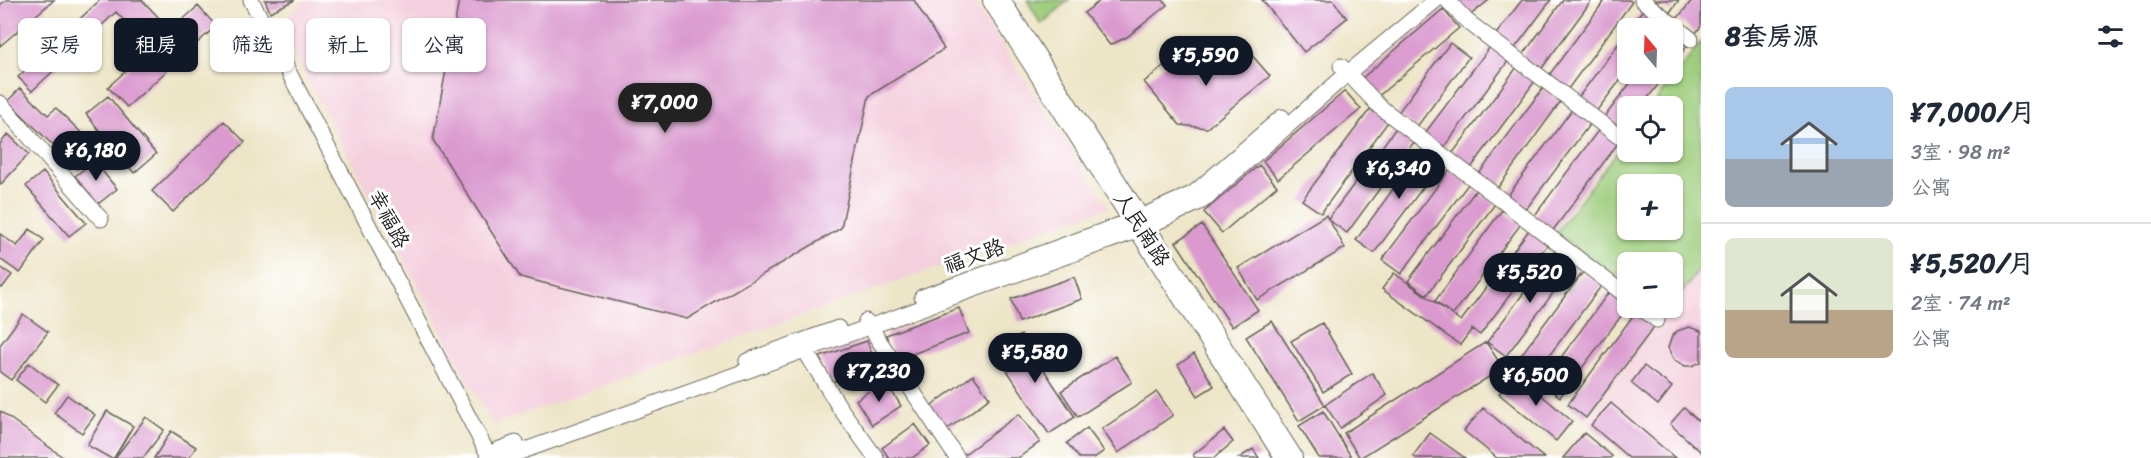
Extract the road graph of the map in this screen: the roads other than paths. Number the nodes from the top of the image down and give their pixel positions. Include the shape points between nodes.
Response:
1 (251, 0) edge
2 (996, 0) edge
3 (1424, 0) edge
4 (1436, 0) edge
5 (1447, 0) edge
6 (1642, 0) edge
7 (1691, 39) dead end
8 (1344, 69) junction
9 (0, 103) edge
10 (1617, 135) edge
11 (101, 219) dead end
12 (1139, 224) junction
13 (1617, 289) edge
14 (1654, 318) edge
15 (1657, 320) dead end
16 (867, 322) junction
17 (802, 346) junction
18 (494, 458) edge
19 (876, 458) edge
20 (957, 458) edge
21 (1289, 458) edge

1 - 18 street, 幸福路
2 - 12 main road, 人民南路
3 - 8 street, 福文路
4 - 8 street, 福文路
5 - 10 street via 1467,21
6 - 7 street
8 - 12 street, 福文路 via 1202,201
8 - 13 street via 1380,107
9 - 11 street
12 - 16 street, 福文路
12 - 21 main road, 人民南路
14 - 15 street
16 - 17 street, 福文路
16 - 20 street
17 - 18 street, 福文路 via 495,451
17 - 19 street

